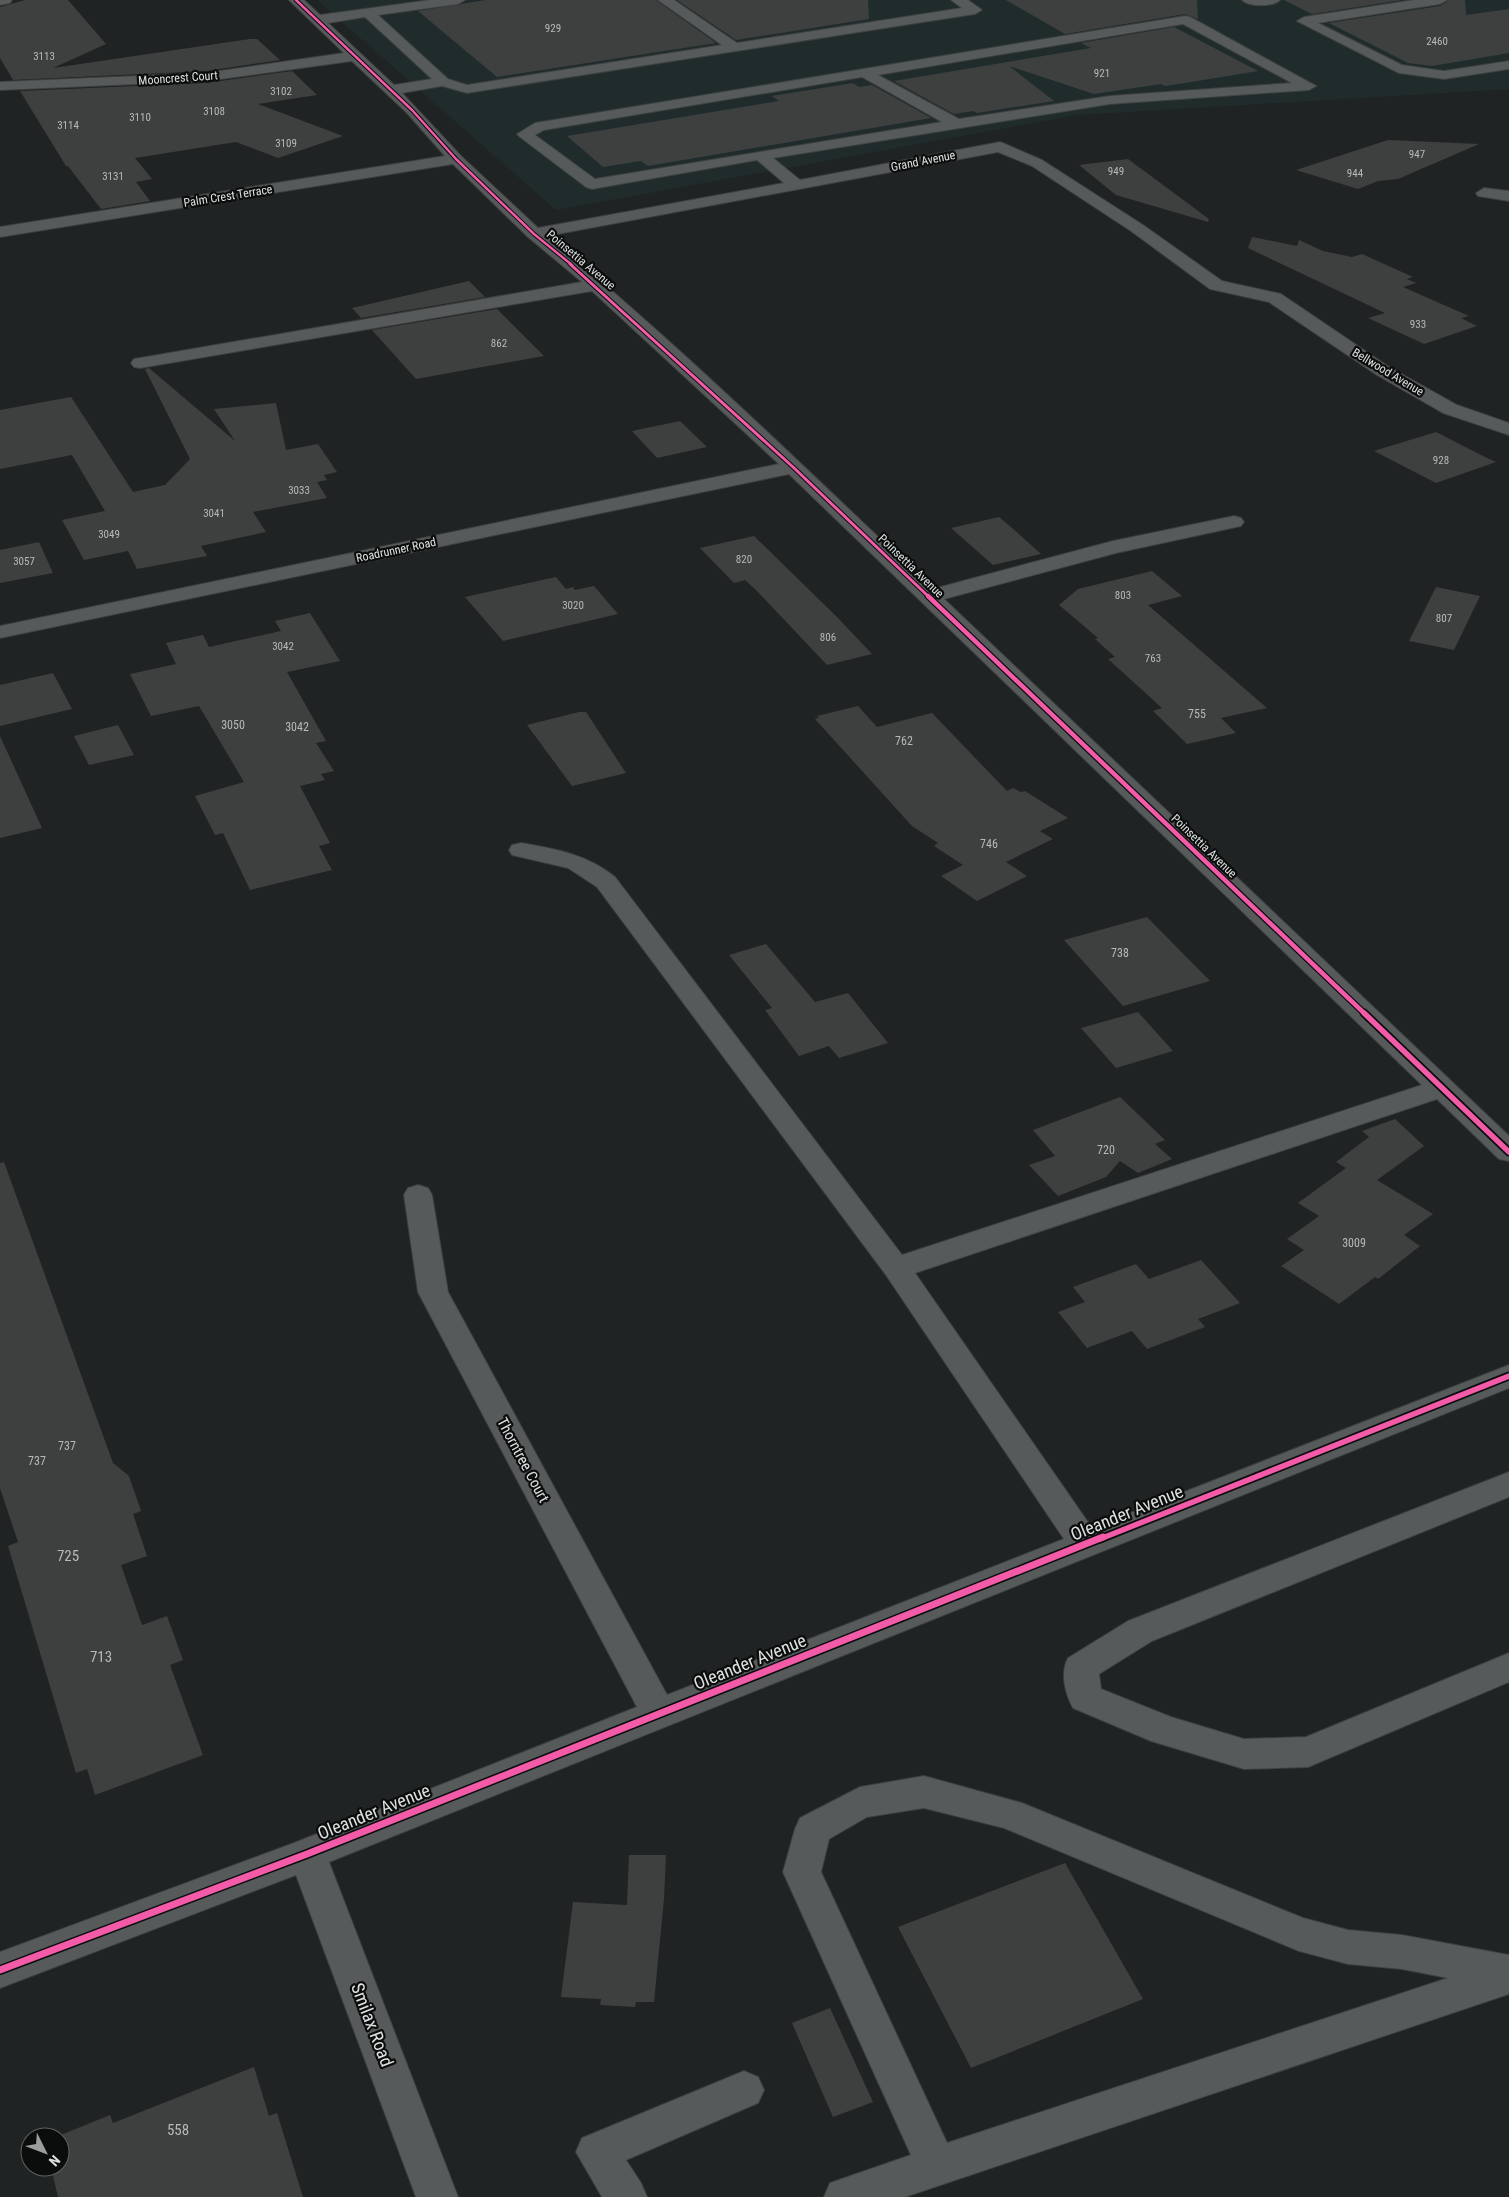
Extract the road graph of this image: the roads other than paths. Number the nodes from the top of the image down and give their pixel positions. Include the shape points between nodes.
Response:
1 (5, 0) edge
2 (296, 0) edge
3 (458, 0) edge
4 (665, 0) edge
5 (958, 0) edge
6 (1250, 0) edge
7 (1273, 0) edge
8 (1440, 0) edge
9 (0, 1) edge
10 (368, 13) junction
11 (317, 20) junction
12 (734, 47) junction
13 (356, 56) junction
14 (1509, 65) edge
15 (864, 73) junction
16 (443, 82) junction
17 (0, 86) edge
18 (391, 90) junction
19 (957, 124) junction
20 (760, 155) junction
21 (456, 159) junction
22 (797, 185) junction
23 (1484, 193) dead end
24 (1509, 196) edge
25 (0, 232) edge
26 (534, 234) junction
27 (596, 285) junction
28 (1275, 298) joint
29 (140, 363) dead end
30 (1509, 429) edge
31 (793, 467) junction
32 (1234, 522) dead end
33 (929, 597) junction
34 (0, 632) edge
35 (521, 850) dead end
36 (1441, 1088) junction
37 (1509, 1152) edge
38 (418, 1195) dead end
39 (896, 1268) junction
40 (1509, 1376) edge
41 (1509, 1484) edge
42 (1085, 1544) junction
43 (1509, 1667) edge
44 (659, 1714) junction
45 (307, 1854) junction
46 (0, 1970) edge
47 (1509, 1974) edge
48 (744, 2090) dead end
49 (937, 2166) junction
50 (437, 2197) edge
51 (626, 2197) edge
52 (845, 2197) edge

1 - 9 street
2 - 11 street, Poinsettia Avenue
3 - 10 street
4 - 12 street
5 - 12 street via 975,10
6 - 7 street
8 - 14 street via 1304,21 1399,69 1444,75
10 - 11 street
10 - 16 street
11 - 13 street, Poinsettia Avenue
12 - 16 street via 467,89
13 - 17 street, Mooncrest Court via 206,77
13 - 18 street, Poinsettia Avenue
15 - 19 street
15 - 19 street via 1185,20 1309,86 1110,100
15 - 20 street via 540,126 525,134 592,184
16 - 18 street
18 - 21 street, Poinsettia Avenue
19 - 20 street
20 - 22 street
21 - 25 street, Palm Crest Terrace
21 - 26 street, Poinsettia Avenue
22 - 26 street, Grand Avenue
22 - 28 street, Grand Avenue via 1000,147 1038,163 1216,285
23 - 24 street
26 - 27 street, Poinsettia Avenue
27 - 29 street
27 - 31 street, Poinsettia Avenue
28 - 30 street, Bellwood Avenue via 1408,385 1450,408
31 - 33 street, Poinsettia Avenue
31 - 34 street, Roadrunner Road
32 - 33 street via 1113,546
33 - 36 street, Poinsettia Avenue
35 - 39 street via 572,860 593,869 606,882
36 - 37 street, Poinsettia Avenue
36 - 39 street
38 - 44 street, Thorntree Court via 433,1292
39 - 42 street
40 - 42 street, Oleander Avenue
41 - 43 street via 1140,1631 1080,1668 1085,1698 1164,1730 1244,1754 1308,1752
42 - 44 street, Oleander Avenue
44 - 45 street, Oleander Avenue
45 - 46 street, Oleander Avenue
45 - 50 street, Smilax Road
47 - 49 street
47 - 49 street via 1402,1952 1348,1947 1299,1934 1000,1812 924,1792 860,1803 813,1829 802,1872
48 - 51 street via 597,2152
49 - 52 street

